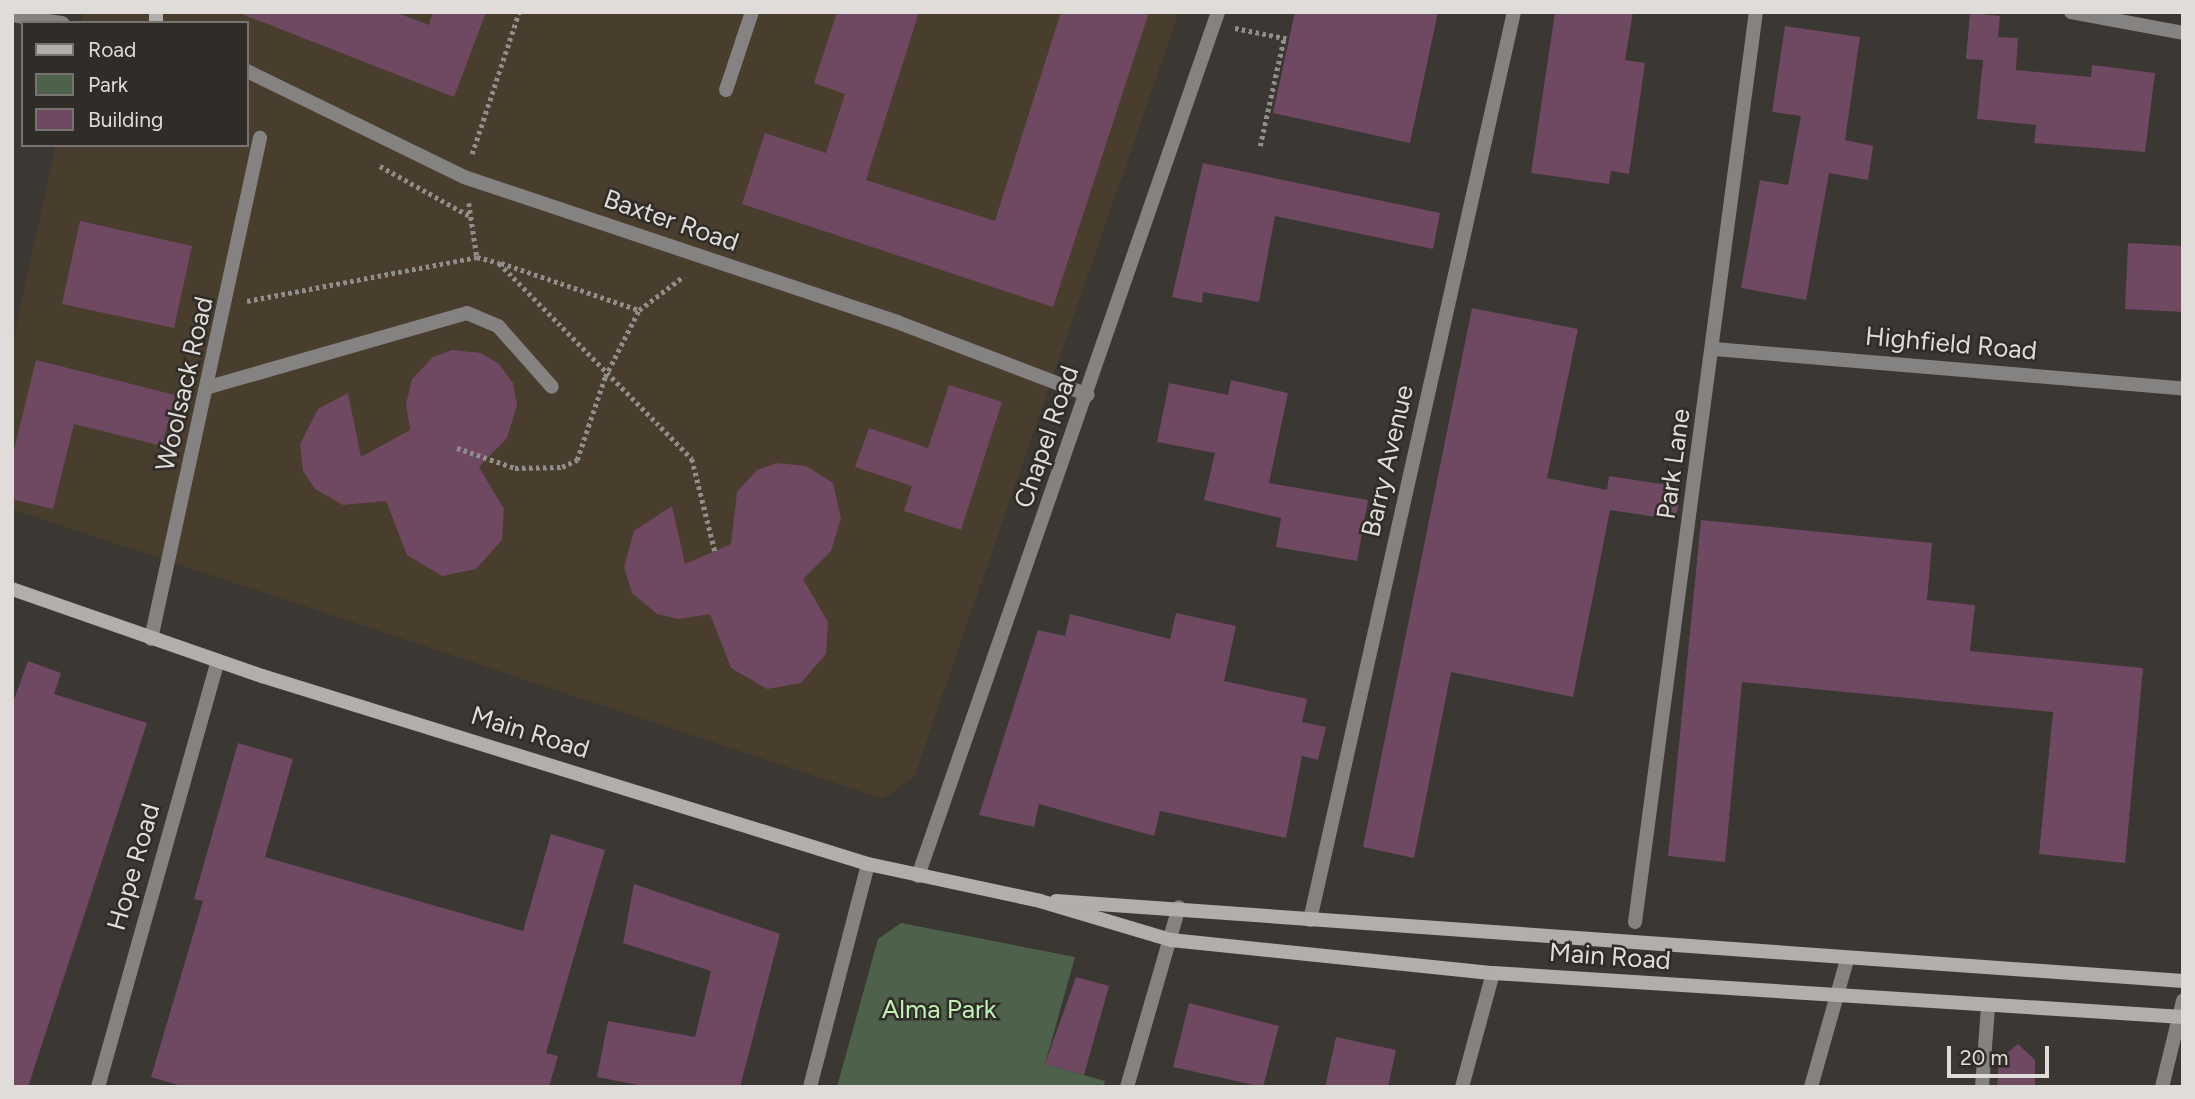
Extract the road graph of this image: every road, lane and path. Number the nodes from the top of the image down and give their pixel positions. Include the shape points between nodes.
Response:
1 (519, 12) edge
2 (752, 12) edge
3 (1514, 12) edge
4 (1756, 12) edge
5 (2071, 12) edge
6 (12, 15) edge
7 (1216, 17) edge
8 (50, 21) edge
9 (2183, 33) edge
10 (248, 71) edge
11 (726, 90) dead end
12 (260, 138) dead end
13 (1260, 146) dead end
14 (464, 177) junction
15 (477, 257) junction
16 (704, 261) junction
17 (499, 262) junction
18 (228, 304) junction
19 (639, 310) junction
20 (1714, 349) junction
21 (606, 377) junction
22 (209, 387) junction
23 (552, 387) dead end
24 (2183, 388) edge
25 (1088, 395) junction
26 (457, 448) dead end
27 (715, 551) dead end
28 (12, 589) edge
29 (151, 639) junction
30 (218, 660) junction
31 (867, 864) junction
32 (918, 876) junction
33 (1040, 901) junction
34 (1179, 907) junction
35 (1310, 919) junction
36 (1635, 922) dead end
37 (1171, 940) junction
38 (1847, 960) junction
39 (1493, 973) junction
40 (2183, 981) edge
41 (1837, 998) junction
42 (2183, 1001) edge
43 (1988, 1007) junction
44 (2181, 1017) edge
45 (98, 1087) edge
46 (810, 1087) edge
47 (1127, 1087) edge
48 (1462, 1087) edge
49 (1811, 1087) edge
50 (1982, 1087) edge
51 (2162, 1087) edge

1 - 14 path
2 - 11 street
3 - 35 street, Barry Avenue
4 - 20 street, Park Lane
5 - 9 street
6 - 8 street
7 - 13 path via 1287,39
7 - 25 street, Chapel Road
10 - 14 street, Baxter Road
12 - 18 street, Woolsack Road
14 - 15 path
14 - 16 street, Baxter Road
15 - 17 path
15 - 18 path
16 - 19 path
16 - 25 street, Baxter Road via 897,322
17 - 19 path
17 - 21 path
18 - 22 street, Woolsack Road
19 - 21 path
20 - 24 street, Highfield Road
20 - 36 street, Park Lane
21 - 26 path via 577,460 562,467 515,468
21 - 27 path via 692,459
22 - 23 street via 467,313 498,326
22 - 29 street, Woolsack Road
25 - 32 street, Chapel Road
28 - 29 main road, Main Road
29 - 30 main road, Main Road
30 - 31 main road, Main Road
30 - 45 street, Hope Road
31 - 32 main road, Main Road
31 - 46 street
32 - 33 main road, Main Road
33 - 34 main road, Main Road
33 - 37 main road, Main Road
34 - 35 main road, Main Road
34 - 37 street
35 - 38 main road, Main Road
37 - 39 main road, Main Road
37 - 47 street
38 - 40 main road, Main Road
38 - 41 street
39 - 41 main road, Main Road
39 - 48 street
41 - 43 main road, Main Road
41 - 49 street
42 - 44 street
43 - 44 main road, Main Road
43 - 50 street
44 - 51 street

